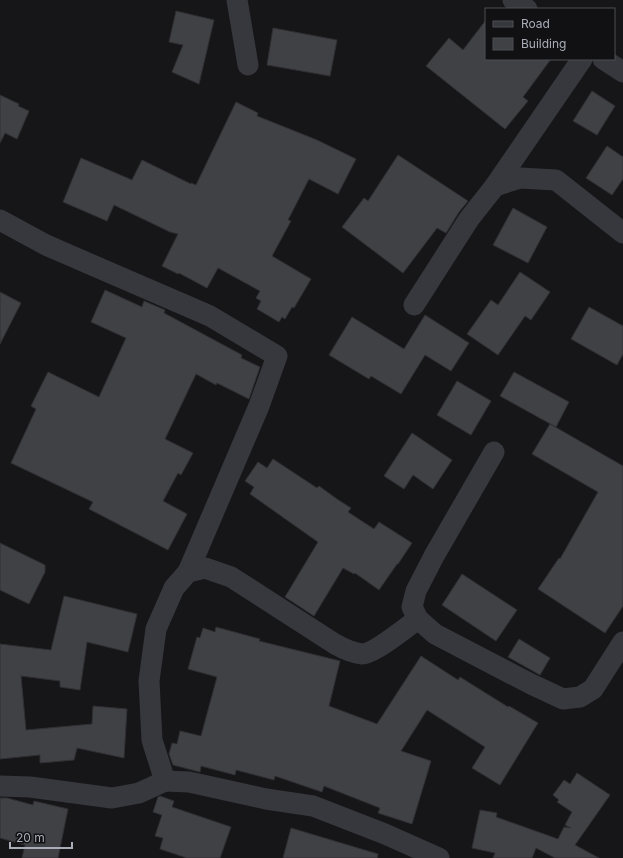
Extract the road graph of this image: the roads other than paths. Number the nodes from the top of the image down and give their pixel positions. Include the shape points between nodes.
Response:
1 (237, 0) edge
2 (513, 0) edge
3 (525, 8) edge
4 (581, 60) edge
5 (605, 60) edge
6 (248, 65) dead end
7 (623, 72) edge
8 (495, 186) junction
9 (0, 220) edge
10 (623, 233) edge
11 (414, 305) dead end
12 (494, 452) dead end
13 (188, 572) junction
14 (418, 620) junction
15 (623, 642) edge
16 (165, 781) junction
17 (0, 786) edge
18 (439, 858) edge

1 - 6 street
2 - 3 street
4 - 8 street
5 - 7 street
8 - 10 street via 520,178 556,180
8 - 11 street via 469,219
9 - 13 street via 46,245 210,316 277,356 259,406
12 - 14 street via 416,591 412,607
13 - 14 street via 205,568 231,577 347,651 364,654 380,647
13 - 16 street via 174,588 156,629 149,681 152,740
14 - 15 street via 435,634 563,699 580,697 593,689
16 - 17 street via 140,793 112,798 30,787
16 - 18 street via 189,782 313,806

